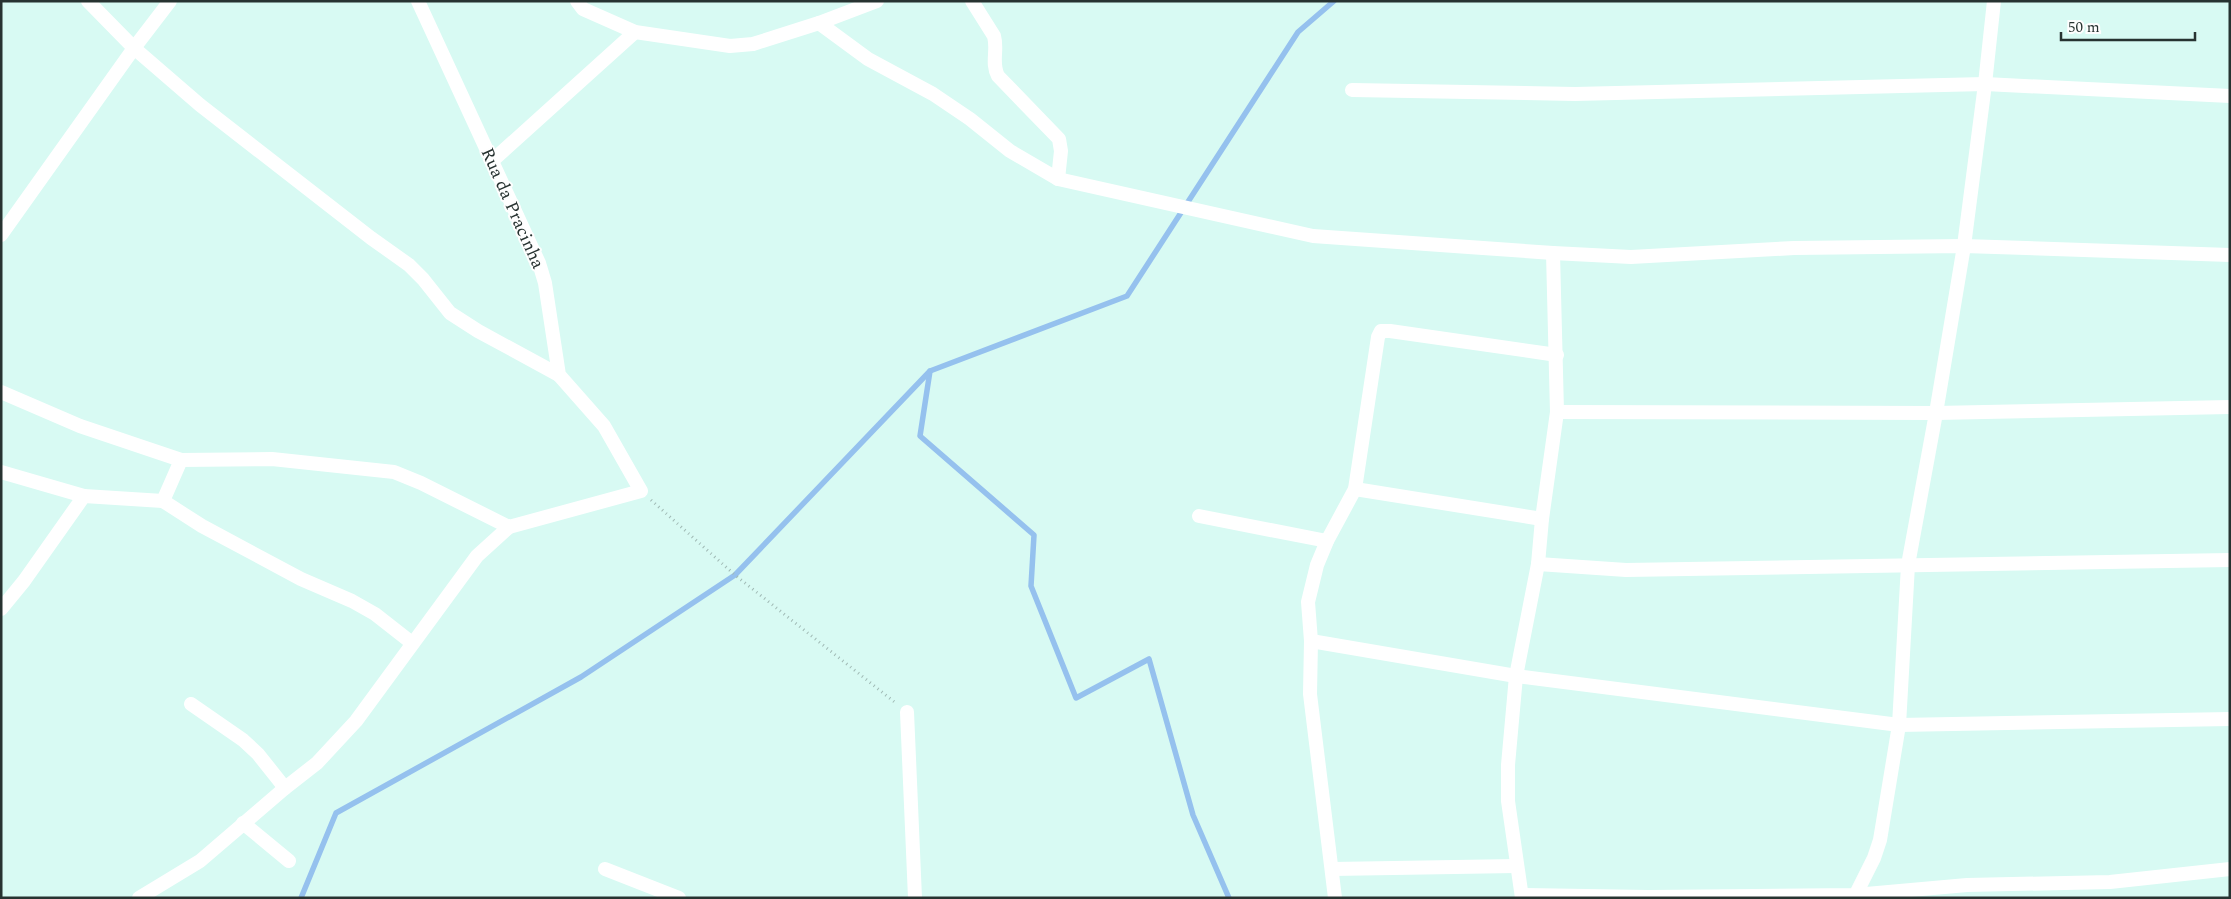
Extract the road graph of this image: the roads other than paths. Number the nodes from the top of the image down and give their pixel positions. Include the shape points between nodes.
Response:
1 (88, 1) edge
2 (170, 1) edge
3 (418, 1) edge
4 (577, 1) edge
5 (877, 1) edge
6 (972, 1) edge
7 (1994, 1) edge
8 (819, 22) junction
9 (636, 32) junction
10 (134, 48) junction
11 (1985, 84) junction
12 (1352, 90) dead end
13 (2230, 96) edge
14 (492, 161) junction
15 (1058, 179) junction
16 (2, 231) edge
17 (1964, 246) junction
18 (1553, 253) junction
19 (2230, 255) edge
20 (1557, 355) junction
21 (559, 375) junction
22 (1, 392) edge
23 (2230, 408) edge
24 (1557, 412) junction
25 (1936, 413) junction
26 (181, 460) junction
27 (1, 472) edge
28 (1355, 489) junction
29 (84, 496) junction
30 (163, 501) junction
31 (1199, 516) dead end
32 (1542, 519) junction
33 (509, 527) junction
34 (1327, 541) junction
35 (2230, 560) edge
36 (1538, 564) junction
37 (1908, 565) junction
38 (1, 609) edge
39 (1312, 641) junction
40 (412, 643) junction
41 (1516, 676) junction
42 (191, 704) dead end
43 (907, 712) road end
44 (2230, 719) edge
45 (1899, 725) junction
46 (285, 788) junction
47 (243, 823) junction
48 (289, 860) dead end
49 (1516, 866) junction
50 (1332, 869) junction
51 (2230, 869) edge
52 (605, 870) dead end
53 (1522, 896) edge
54 (1854, 896) edge
55 (1697, 897) edge
56 (139, 898) edge
57 (679, 898) edge
58 (915, 898) edge
59 (1335, 898) edge

1 - 10 street
2 - 10 street
3 - 14 street, Rua da Pracinha
4 - 9 street via 583,9
5 - 8 street
6 - 15 street via 994,36 994,69 998,76 1059,139
7 - 11 street
8 - 9 street via 753,44 730,46
8 - 15 street via 868,59 933,94 1010,151
9 - 14 street
10 - 16 street
10 - 21 street via 200,104 409,265 450,313
11 - 12 street via 1575,94
11 - 13 street
11 - 17 street
14 - 21 street, Rua da Pracinha via 543,276
15 - 18 street via 1313,236
17 - 18 street via 1794,248 1631,257
17 - 19 street
17 - 25 street
18 - 20 street
20 - 24 street
20 - 28 street via 1382,331 1378,337
21 - 33 street via 604,426 641,491
22 - 26 street via 80,426
23 - 25 street
24 - 25 street
24 - 32 street
25 - 37 street
26 - 30 street
26 - 33 street via 272,459 394,472
27 - 29 street
28 - 32 street
28 - 34 street
29 - 30 street
29 - 38 street
30 - 40 street via 202,526 301,579 375,614
31 - 34 street
32 - 36 street
33 - 40 street via 477,556
34 - 39 street via 1308,602
35 - 37 street
36 - 37 street via 1626,570
36 - 41 street
37 - 45 street
39 - 41 street
39 - 50 street via 1310,694
40 - 46 street via 356,721 317,764
41 - 45 street
41 - 49 street via 1508,765 1508,801
42 - 46 street via 258,754
43 - 58 street
44 - 45 street
45 - 54 street via 1880,840
46 - 47 street
47 - 48 street
47 - 56 street via 200,861
49 - 50 street
49 - 53 street
50 - 59 street
51 - 54 street via 2110,882 1967,885
52 - 57 street
53 - 55 street
54 - 55 street

